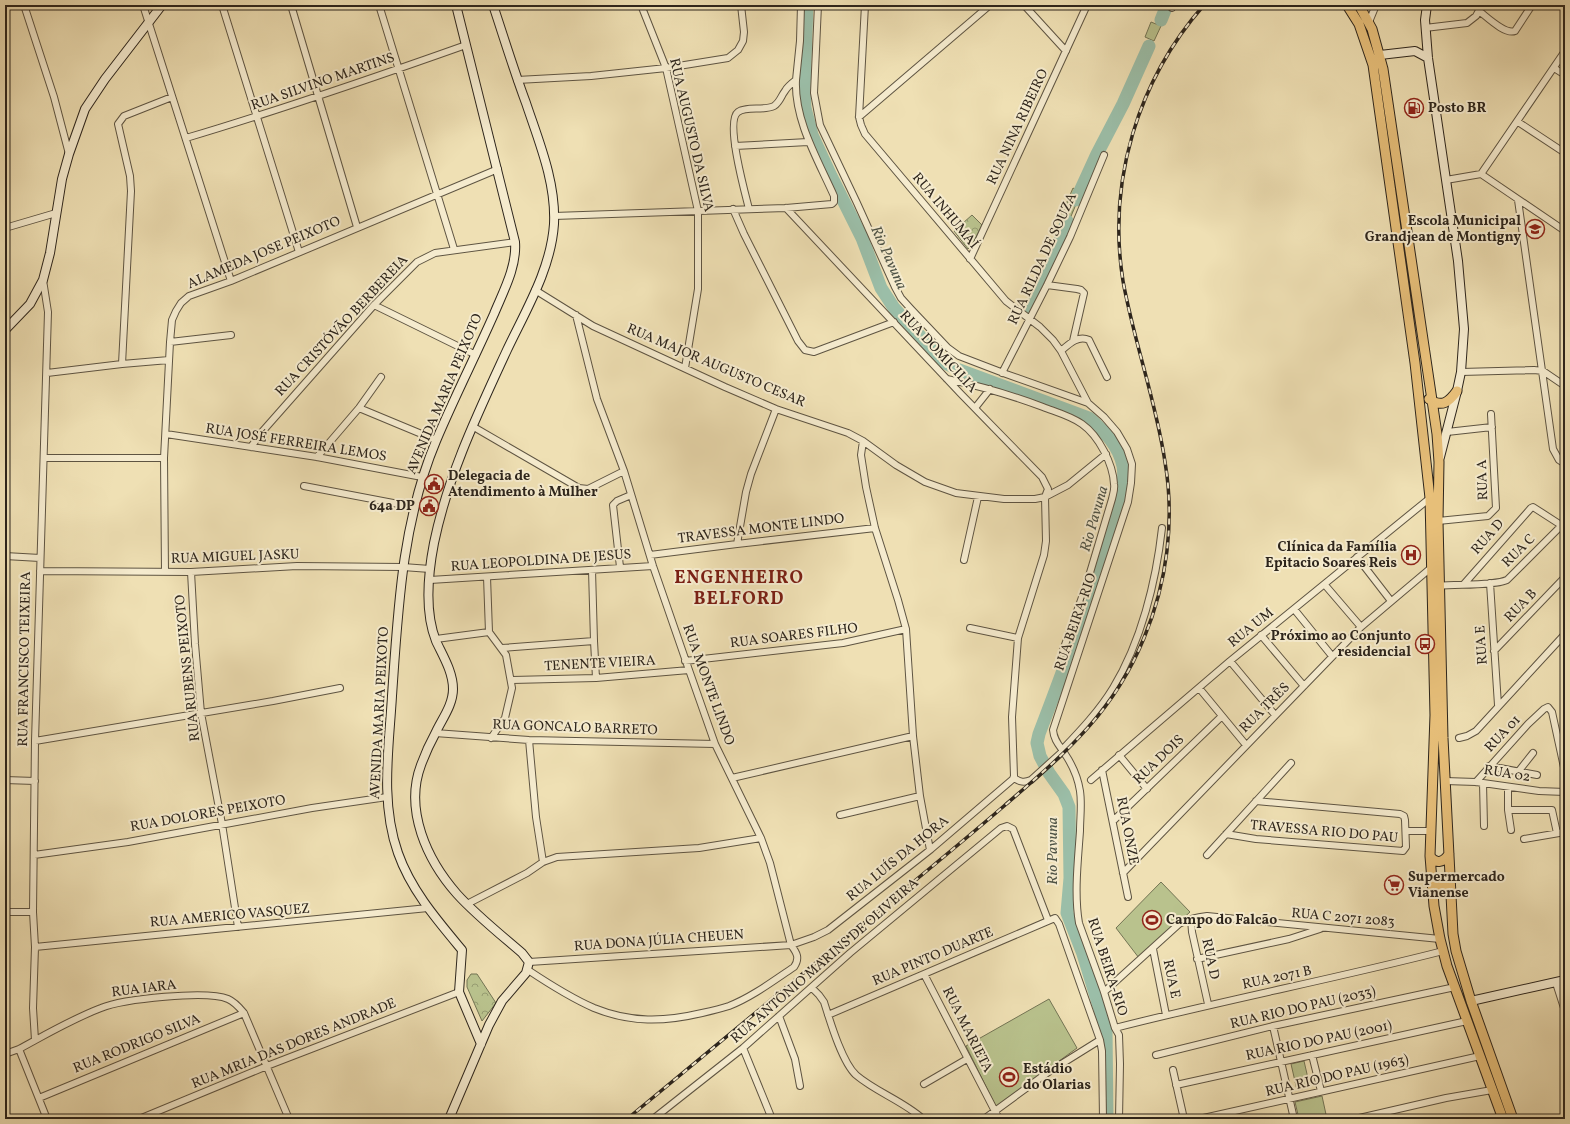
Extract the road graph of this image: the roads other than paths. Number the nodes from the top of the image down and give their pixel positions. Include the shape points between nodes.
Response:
1 (24, 5) edge
2 (143, 5) edge
3 (162, 5) edge
4 (222, 5) edge
5 (291, 5) edge
6 (379, 5) edge
7 (456, 5) edge
8 (492, 5) edge
9 (641, 5) edge
10 (741, 5) edge
11 (801, 5) edge
12 (818, 5) edge
13 (865, 5) edge
14 (990, 5) edge
15 (1024, 5) edge
16 (1088, 5) edge
17 (1347, 5) edge
18 (1359, 5) edge
19 (1376, 5) edge
20 (1427, 5) edge
21 (1482, 5) edge
22 (1532, 5) edge
23 (1479, 11) junction
24 (149, 22) junction
25 (1369, 22) junction
26 (1425, 28) junction
27 (1426, 39) junction
28 (466, 45) junction
29 (1066, 51) junction
30 (1415, 51) junction
31 (1565, 51) edge
32 (1380, 55) junction
33 (1428, 58) junction
34 (1373, 64) junction
35 (666, 68) junction
36 (1554, 68) junction
37 (399, 69) junction
38 (1565, 75) edge
39 (518, 80) junction
40 (796, 80) junction
41 (318, 97) junction
42 (172, 98) junction
43 (257, 117) junction
44 (859, 117) junction
45 (1518, 122) junction
46 (186, 138) junction
47 (808, 142) junction
48 (735, 146) junction
49 (1565, 153) edge
50 (69, 154) junction
51 (1104, 155) dead end
52 (498, 169) junction
53 (1481, 174) junction
54 (1446, 180) junction
55 (438, 193) junction
56 (1518, 200) junction
57 (786, 208) junction
58 (733, 209) junction
59 (749, 209) junction
60 (698, 210) junction
61 (56, 213) junction
62 (554, 216) junction
63 (357, 227) junction
64 (5, 228) edge
65 (1565, 231) edge
66 (515, 242) junction
67 (454, 250) junction
68 (299, 252) junction
69 (970, 259) junction
70 (43, 280) junction
71 (231, 281) junction
72 (1048, 286) junction
73 (535, 290) junction
74 (374, 305) junction
75 (576, 315) junction
76 (1029, 319) junction
77 (894, 322) junction
78 (5, 330) edge
79 (231, 335) dead end
80 (1073, 341) junction
81 (170, 342) junction
82 (1061, 351) junction
83 (476, 355) junction
84 (169, 360) junction
85 (122, 364) junction
86 (685, 368) junction
87 (1416, 371) junction
88 (1543, 371) junction
89 (1461, 372) junction
90 (47, 373) junction
91 (1002, 373) junction
92 (381, 377) dead end
93 (1107, 377) dead end
94 (947, 379) junction
95 (1565, 386) edge
96 (990, 389) junction
97 (1457, 391) junction
98 (1433, 401) junction
99 (1088, 403) junction
100 (359, 408) junction
101 (975, 408) junction
102 (776, 409) junction
103 (1491, 414) dead end
104 (472, 426) junction
105 (1492, 427) junction
106 (1447, 432) junction
107 (166, 434) junction
108 (436, 440) junction
109 (863, 441) junction
110 (251, 447) junction
111 (1106, 454) junction
112 (317, 457) junction
113 (44, 458) junction
114 (164, 458) junction
115 (1439, 462) junction
116 (1565, 464) edge
117 (624, 471) junction
118 (422, 477) junction
119 (304, 486) dead end
120 (632, 495) junction
121 (978, 497) junction
122 (1045, 497) junction
123 (1430, 498) junction
124 (414, 507) junction
125 (1438, 521) junction
126 (1563, 526) edge
127 (875, 528) junction
128 (1162, 528) dead end
129 (737, 544) junction
130 (650, 555) junction
131 (5, 556) edge
132 (1357, 557) junction
133 (40, 558) junction
134 (964, 560) dead end
135 (653, 566) junction
136 (403, 567) junction
137 (620, 567) junction
138 (1432, 567) junction
139 (430, 569) junction
140 (592, 570) junction
141 (40, 571) junction
142 (166, 572) junction
143 (191, 572) junction
144 (487, 577) junction
145 (1565, 577) edge
146 (430, 580) junction
147 (1490, 583) junction
148 (1464, 584) junction
149 (1325, 585) junction
150 (1440, 586) junction
151 (1391, 601) junction
152 (1294, 609) junction
153 (1361, 627) junction
154 (970, 628) dead end
155 (906, 630) junction
156 (489, 632) junction
157 (1565, 634) edge
158 (1261, 636) junction
159 (1018, 638) junction
160 (436, 639) junction
161 (594, 641) junction
162 (502, 648) junction
163 (1494, 651) junction
164 (1062, 653) dead end
165 (1332, 656) junction
166 (685, 661) junction
167 (1230, 661) junction
168 (689, 670) junction
169 (596, 678) junction
170 (512, 680) junction
171 (1304, 686) junction
172 (340, 688) dead end
173 (1199, 688) junction
174 (1498, 705) junction
175 (201, 713) junction
176 (1275, 715) junction
177 (1222, 716) junction
178 (435, 733) junction
179 (912, 736) junction
180 (491, 738) junction
181 (1459, 738) dead end
182 (529, 740) junction
183 (35, 741) junction
184 (715, 744) junction
185 (1246, 745) junction
186 (1063, 750) junction
187 (1533, 753) dead end
188 (1119, 755) junction
189 (1291, 763) dead end
190 (1489, 766) junction
191 (1102, 770) junction
192 (1518, 772) junction
193 (1565, 772) edge
194 (1537, 775) dead end
195 (732, 778) junction
196 (1013, 779) junction
197 (5, 780) edge
198 (1091, 780) dead end
199 (35, 781) junction
200 (1445, 781) junction
201 (1480, 782) junction
202 (1508, 787) junction
203 (1147, 789) junction
204 (1565, 792) edge
205 (920, 796) junction
206 (387, 797) junction
207 (1256, 801) junction
208 (1508, 810) junction
209 (840, 815) dead end
210 (1113, 821) junction
211 (222, 824) junction
212 (1484, 826) dead end
213 (1511, 830) dead end
214 (1406, 831) junction
215 (1430, 831) junction
216 (1565, 832) edge
217 (1557, 833) junction
218 (1226, 834) junction
219 (761, 838) junction
220 (1524, 839) dead end
221 (930, 850) junction
222 (1449, 854) junction
223 (34, 855) junction
224 (1207, 855) dead end
225 (1430, 856) junction
226 (543, 862) junction
227 (1122, 873) junction
228 (1432, 892) junction
229 (1452, 893) junction
230 (1128, 897) dead end
231 (467, 904) junction
232 (428, 908) junction
233 (5, 912) edge
234 (33, 912) junction
235 (1051, 919) junction
236 (1191, 919) junction
237 (238, 927) junction
238 (1324, 928) junction
239 (1440, 939) junction
240 (791, 945) junction
241 (35, 947) junction
242 (1153, 948) junction
243 (1443, 951) junction
244 (1197, 959) junction
245 (528, 966) junction
246 (924, 974) junction
247 (1565, 980) edge
248 (1556, 983) junction
249 (812, 988) junction
250 (1456, 990) junction
251 (459, 992) junction
252 (1104, 992) junction
253 (1471, 1001) junction
254 (1208, 1004) junction
255 (1565, 1011) edge
256 (244, 1013) junction
257 (828, 1015) junction
258 (1166, 1015) junction
259 (780, 1016) junction
260 (1467, 1021) junction
261 (1273, 1026) junction
262 (1115, 1028) junction
263 (35, 1040) junction
264 (1100, 1040) junction
265 (481, 1044) junction
266 (743, 1048) junction
267 (18, 1049) junction
268 (5, 1054) edge
269 (1156, 1055) dead end
270 (1312, 1055) junction
271 (1480, 1056) junction
272 (967, 1059) junction
273 (1281, 1062) junction
274 (267, 1066) junction
275 (1173, 1070) dead end
276 (924, 1084) dead end
277 (1176, 1085) junction
278 (800, 1086) dead end
279 (1492, 1090) junction
280 (1321, 1091) junction
281 (39, 1098) junction
282 (1289, 1099) junction
283 (994, 1112) junction
284 (662, 1116) edge
285 (47, 1119) edge
286 (139, 1119) edge
287 (289, 1119) edge
288 (449, 1119) edge
289 (653, 1119) edge
290 (772, 1119) edge
291 (923, 1119) edge
292 (984, 1119) edge
293 (999, 1119) edge
294 (1103, 1119) edge
295 (1119, 1119) edge
296 (1184, 1119) edge
297 (1199, 1119) edge
298 (1294, 1119) edge
299 (1355, 1119) edge
300 (1503, 1119) edge
301 (1513, 1119) edge

1 - 50 street via 54,97
2 - 24 street
3 - 24 main road
4 - 43 street
5 - 41 street
6 - 37 street
7 - 28 main road, AVENIDA MARIA PEIXOTO
8 - 39 main road
9 - 35 street, RUA AUGUSTO DA SILVA
10 - 35 street via 744,32 741,45 734,54 718,60
11 - 40 street
12 - 91 street, RUA BEIRA-RIO via 814,93 820,125 895,287 901,298 948,348 971,361
13 - 44 street, RUA INHUMAÍ
14 - 44 street
15 - 29 street
16 - 29 street, RUA NINA RIBEIRO
17 - 34 main road via 1359,24
18 - 25 main road
19 - 25 street
20 - 26 main road
21 - 23 street
22 - 23 street via 1512,32 1505,31
23 - 26 street via 1468,23
24 - 42 street
24 - 50 main road via 91,98 80,120
25 - 32 main road
26 - 27 main road
27 - 30 main road
27 - 33 main road
28 - 37 street, RUA SILVINO MARTINS
28 - 52 main road, AVENIDA MARIA PEIXOTO
29 - 69 street, RUA NINA RIBEIRO
30 - 32 main road
30 - 33 main road
31 - 36 street
32 - 34 main road
32 - 98 main road
33 - 54 main road
34 - 87 main road
35 - 39 street
35 - 60 street, RUA AUGUSTO DA SILVA
36 - 38 street
36 - 45 street
37 - 41 street, RUA SILVINO MARTINS
37 - 55 street
39 - 62 main road via 549,175
40 - 47 street via 796,98
40 - 48 street via 785,90 776,105 770,108 742,110 736,114 733,128
41 - 43 street, RUA SILVINO MARTINS
41 - 63 street
42 - 46 street
42 - 85 street via 124,116 118,124 130,176
43 - 46 street, RUA SILVINO MARTINS
43 - 68 street
44 - 69 street, RUA INHUMAÍ via 865,134
45 - 49 street
45 - 53 street
46 - 71 street
47 - 48 street
47 - 57 street via 834,196 834,202
48 - 59 street
50 - 61 main road
51 - 72 street, RUA RILDA DE SOUZA
52 - 55 street, ALAMEDA JOSE PEIXOTO
52 - 66 main road, AVENIDA MARIA PEIXOTO
53 - 54 street
53 - 56 street
54 - 89 main road via 1463,310
55 - 63 street, ALAMEDA JOSE PEIXOTO
55 - 67 street
56 - 65 street
56 - 88 street
57 - 59 street
57 - 77 street, RUA DOMICILIA
58 - 59 street
58 - 60 street
58 - 77 street via 798,341 805,350 814,352
60 - 62 street
60 - 86 street, RUA AUGUSTO DA SILVA via 698,289
61 - 64 street
61 - 70 main road via 48,265
62 - 73 main road via 547,261
63 - 68 street, ALAMEDA JOSE PEIXOTO
66 - 67 street, RUA CRISTÓVÃO BERBEREIA
66 - 83 main road, AVENIDA MARIA PEIXOTO via 515,257 511,270
67 - 74 street, RUA CRISTÓVÃO BERBEREIA via 435,253 417,262
68 - 71 street, ALAMEDA JOSE PEIXOTO
69 - 76 street, RUA INHUMAÍ via 1006,301
70 - 78 main road via 30,304
70 - 90 street, RUA FRANCISCO TEIXEIRA via 48,312
71 - 81 street, ALAMEDA JOSE PEIXOTO via 189,296 181,303 172,320
72 - 76 street, RUA RILDA DE SOUZA
72 - 80 street via 1077,289 1084,293
73 - 75 street, RUA MAJOR AUGUSTO CESAR
73 - 104 main road
74 - 83 street
74 - 110 street, RUA CRISTÓVÃO BERBEREIA
75 - 86 street, RUA MAJOR AUGUSTO CESAR via 593,326
75 - 117 street, RUA MONTE LINDO via 597,399
76 - 82 street, RUA INHUMAÍ via 1046,332
76 - 91 street, RUA RILDA DE SOUZA
77 - 94 street, RUA DOMICILIA
79 - 81 street
80 - 82 street
80 - 93 street via 1083,338 1089,340
81 - 84 street, ALAMEDA JOSE PEIXOTO
82 - 99 street, RUA INHUMAÍ
83 - 108 main road, AVENIDA MARIA PEIXOTO
84 - 85 street
84 - 107 street, ALAMEDA JOSE PEIXOTO
85 - 90 street
86 - 102 street, RUA MAJOR AUGUSTO CESAR
87 - 98 main road via 1424,394
87 - 123 main road
88 - 89 street
88 - 95 street
88 - 116 street via 1553,449 1559,460
89 - 97 main road
90 - 113 street, RUA FRANCISCO TEIXEIRA
91 - 99 street, RUA BEIRA-RIO
92 - 100 street
94 - 96 street
94 - 101 street, RUA DOMICILIA
96 - 101 street
96 - 111 street via 1082,424
97 - 98 main road via 1449,401
97 - 106 main road
98 - 115 main road
99 - 186 street, RUA BEIRA-RIO via 1117,432 1127,449 1132,464 1131,483 1128,502 1108,565 1055,720 1054,736
100 - 108 street
100 - 112 street
101 - 122 street, RUA DOMICILIA via 1042,477 1048,489
102 - 109 street, RUA MAJOR AUGUSTO CESAR via 839,429
102 - 129 street via 751,474
103 - 105 street, RUA A
104 - 117 street via 579,488 588,489
104 - 139 main road via 444,502
105 - 106 street
105 - 125 street, RUA A via 1496,508 1488,516
106 - 115 main road
107 - 110 street, RUA JOSÉ FERREIRA LEMOS
107 - 114 street, ALAMEDA JOSE PEIXOTO
108 - 118 main road, AVENIDA MARIA PEIXOTO
109 - 121 street, RUA MAJOR AUGUSTO CESAR via 925,482 956,493
109 - 127 street via 862,468
110 - 112 street, RUA JOSÉ FERREIRA LEMOS
111 - 122 street, RUA MAJOR AUGUSTO CESAR via 1068,485
111 - 164 street via 1113,472 1112,499 1086,586
112 - 118 street, RUA JOSÉ FERREIRA LEMOS
113 - 114 street
113 - 133 street, RUA FRANCISCO TEIXEIRA
114 - 142 street, ALAMEDA JOSE PEIXOTO
115 - 125 main road
117 - 120 street, RUA MONTE LINDO
118 - 124 main road, AVENIDA MARIA PEIXOTO
119 - 124 street
120 - 130 street, RUA MONTE LINDO
120 - 137 street via 613,505
121 - 122 street, RUA MAJOR AUGUSTO CESAR
121 - 134 street
122 - 159 street, RUA DOMICILIA via 1044,555
123 - 132 street, RUA UM
123 - 138 main road
124 - 136 main road, AVENIDA MARIA PEIXOTO
125 - 150 main road
126 - 147 street, RUA C via 1512,576 1502,582
126 - 148 street, RUA D via 1533,507 1530,508
127 - 129 street, TRAVESSA MONTE LINDO
127 - 155 street
128 - 186 street via 1153,586 1122,671 1113,689
129 - 130 street, TRAVESSA MONTE LINDO
130 - 135 street, RUA MONTE LINDO
131 - 133 street
132 - 149 street, RUA UM
132 - 151 street
133 - 141 street, RUA FRANCISCO TEIXEIRA
135 - 137 street, RUA LEOPOLDINA DE JESUS
135 - 166 street, RUA MONTE LINDO
136 - 139 street, RUA MIGUEL JASKU
136 - 143 street, RUA MIGUEL JASKU via 298,566
136 - 206 main road, AVENIDA MARIA PEIXOTO
137 - 140 street, RUA LEOPOLDINA DE JESUS
138 - 151 street, RUA TRÊS
138 - 215 main road via 1435,715
139 - 146 main road
140 - 144 street, RUA LEOPOLDINA DE JESUS
140 - 161 street
141 - 142 street, RUA MIGUEL JASKU
141 - 183 street, RUA FRANCISCO TEIXEIRA
142 - 143 street, RUA MIGUEL JASKU
143 - 175 street, RUA RUBENS PEIXOTO
144 - 146 street, RUA LEOPOLDINA DE JESUS
144 - 156 street
145 - 163 street, RUA B
146 - 160 main road via 430,615
147 - 148 street, RUA C
147 - 163 street, RUA E
148 - 150 street, RUA C
149 - 152 street, RUA UM
149 - 153 street
150 - 200 main road
151 - 153 street, RUA TRÊS
152 - 158 street, RUA UM
152 - 165 street
153 - 165 street, RUA TRÊS
154 - 159 street
155 - 166 street, RUA SOARES FILHO via 843,643
155 - 179 street
156 - 160 street
156 - 162 street
157 - 174 street
158 - 167 street, RUA UM
158 - 171 street
159 - 196 street, RUA DOMICILIA via 1012,717 1015,773
160 - 178 main road via 450,670 453,689 449,706
161 - 162 street
161 - 169 street
162 - 170 street
163 - 174 street, RUA E
165 - 171 street, RUA TRÊS
166 - 168 street, RUA MONTE LINDO
167 - 173 street, RUA UM
167 - 176 street
168 - 169 street, TENENTE VIEIRA
168 - 184 street, RUA MONTE LINDO
169 - 170 street, TENENTE VIEIRA
170 - 180 street via 508,710
171 - 176 street, RUA TRÊS
172 - 175 street
173 - 177 street
173 - 188 street, RUA UM
174 - 181 street via 1476,731
175 - 183 street
175 - 211 street, RUA RUBENS PEIXOTO
176 - 185 street, RUA TRÊS
177 - 185 street
177 - 203 street, RUA DOIS
178 - 180 street, RUA GONCALO BARRETO
178 - 231 main road via 417,777 416,813 425,844 437,868
179 - 195 street
179 - 205 street
180 - 182 street, RUA GONCALO BARRETO
182 - 184 street, RUA GONCALO BARRETO
182 - 226 street
183 - 199 street, RUA FRANCISCO TEIXEIRA
184 - 195 street, RUA MONTE LINDO
185 - 227 street, RUA TRÊS
186 - 196 street via 1026,782
186 - 252 street, RUA BEIRA-RIO via 1078,780 1081,802 1077,915
187 - 192 street
188 - 191 street, RUA UM
188 - 203 street
189 - 207 street
190 - 192 street
190 - 193 street, RUA 01 via 1544,709 1549,707
190 - 201 street, RUA 01
191 - 198 street, RUA UM
191 - 210 street, RUA ONZE
192 - 194 street
195 - 219 street, RUA MONTE LINDO
196 - 221 street, RUA LUÍS DA HORA
197 - 199 street
199 - 223 street, RUA FRANCISCO TEIXEIRA
200 - 201 street, RUA 02
200 - 222 main road
201 - 202 street, RUA 02
201 - 212 street
202 - 204 street, RUA 02 via 1539,792
202 - 208 street
203 - 210 street, RUA DOIS
205 - 209 street
205 - 221 street
206 - 211 street, RUA DOLORES PEIXOTO
206 - 232 main road, AVENIDA MARIA PEIXOTO via 398,852 404,868
207 - 214 street, TRAVESSA RIO DO PAU via 1400,814 1404,816
207 - 218 street
208 - 213 street
208 - 217 street via 1552,810
210 - 227 street, RUA ONZE
211 - 223 street, RUA DOLORES PEIXOTO via 128,842
211 - 237 street, RUA RUBENS PEIXOTO
214 - 215 street
214 - 218 street, TRAVESSA RIO DO PAU via 1406,848 1403,851 1256,839
215 - 225 main road
216 - 217 street
217 - 220 street
218 - 224 street
219 - 226 street via 699,848 563,856
219 - 240 street, RUA MONTE LINDO
221 - 240 street, RUA LUÍS DA HORA via 828,930
222 - 225 main road via 1439,862
222 - 229 main road
223 - 234 street, RUA FRANCISCO TEIXEIRA
225 - 228 main road
226 - 231 street
227 - 230 street, RUA ONZE
228 - 229 main road via 1441,884
228 - 239 main road
229 - 253 main road via 1453,934
231 - 245 main road via 522,953
232 - 237 street, RUA AMERICO VASQUEZ
232 - 251 main road, AVENIDA MARIA PEIXOTO via 462,950
233 - 234 street
234 - 241 street, RUA FRANCISCO TEIXEIRA
235 - 246 street, RUA PINTO DUARTE
235 - 249 street, RUA ANTÔNIO MARINS DE OLIVEIRA via 1012,829 1007,826 1000,828 850,953
235 - 264 street via 1059,924
236 - 238 street, RUA C 2071 2083 via 1207,916
236 - 242 street, RUA C 2071 2083 via 1179,924
236 - 244 street, RUA D
237 - 241 street, RUA AMERICO VASQUEZ
238 - 239 street, RUA C 2071 2083
238 - 244 street via 1289,939
239 - 243 main road
240 - 245 street, RUA DONA JÚLIA CHEUEN
240 - 245 street, RUA MONTE LINDO via 798,955 798,962 760,989 728,1006 682,1018 658,1021 633,1019 593,1008 553,986
241 - 263 street, RUA FRANCISCO TEIXEIRA via 32,1008
242 - 252 street, RUA C 2071 2083
242 - 258 street, RUA E
243 - 250 main road
243 - 254 street, RUA 2071 B
244 - 254 street, RUA D
245 - 265 main road via 502,1001
246 - 257 street, RUA PINTO DUARTE
246 - 272 street, RUA MARIETA
247 - 248 main road
248 - 253 main road
248 - 255 street
249 - 257 street via 824,1002
249 - 259 street, RUA ANTÔNIO MARINS DE OLIVEIRA
250 - 253 main road
250 - 260 main road
250 - 261 street, RUA RIO DO PAU (2033)
251 - 265 main road
251 - 274 street, RUA MRIA DAS DORES ANDRADE
252 - 262 street, RUA BEIRA-RIO
253 - 301 main road
254 - 258 street, RUA 2071 B
256 - 263 street, RUA IARA via 236,1004 218,996 138,1000 102,1007
256 - 274 street
256 - 281 street, RUA RODRIGO SILVA
257 - 291 street via 845,1059 855,1074
258 - 262 street, RUA 2071 B
259 - 266 street, RUA ANTÔNIO MARINS DE OLIVEIRA
259 - 278 street via 795,1059
260 - 270 street, RUA RIO DO PAU (2001)
260 - 271 main road
261 - 269 street, RUA RIO DO PAU (2033)
261 - 273 street
262 - 295 street, RUA BEIRA-RIO via 1119,1035 1120,1057
263 - 267 street, RUA IARA
264 - 283 street
264 - 294 street
265 - 288 main road
266 - 284 street, RUA ANTÔNIO MARINS DE OLIVEIRA
266 - 290 street
267 - 268 street, RUA IARA
267 - 281 street
270 - 273 street, RUA RIO DO PAU (2001)
270 - 280 street
271 - 279 main road
271 - 280 street, RUA RIO DO PAU (1963)
272 - 276 street
272 - 283 street, RUA MARIETA
273 - 277 street, RUA RIO DO PAU (2001)
273 - 282 street
274 - 286 street, RUA MRIA DAS DORES ANDRADE
274 - 287 street
275 - 277 street
277 - 296 street
279 - 299 street
279 - 300 main road
280 - 282 street, RUA RIO DO PAU (1963)
281 - 285 street
282 - 297 street, RUA RIO DO PAU (1963)
282 - 298 street
283 - 292 street
283 - 293 street, RUA MARIETA
284 - 289 street, RUA ANTÔNIO MARINS DE OLIVEIRA

